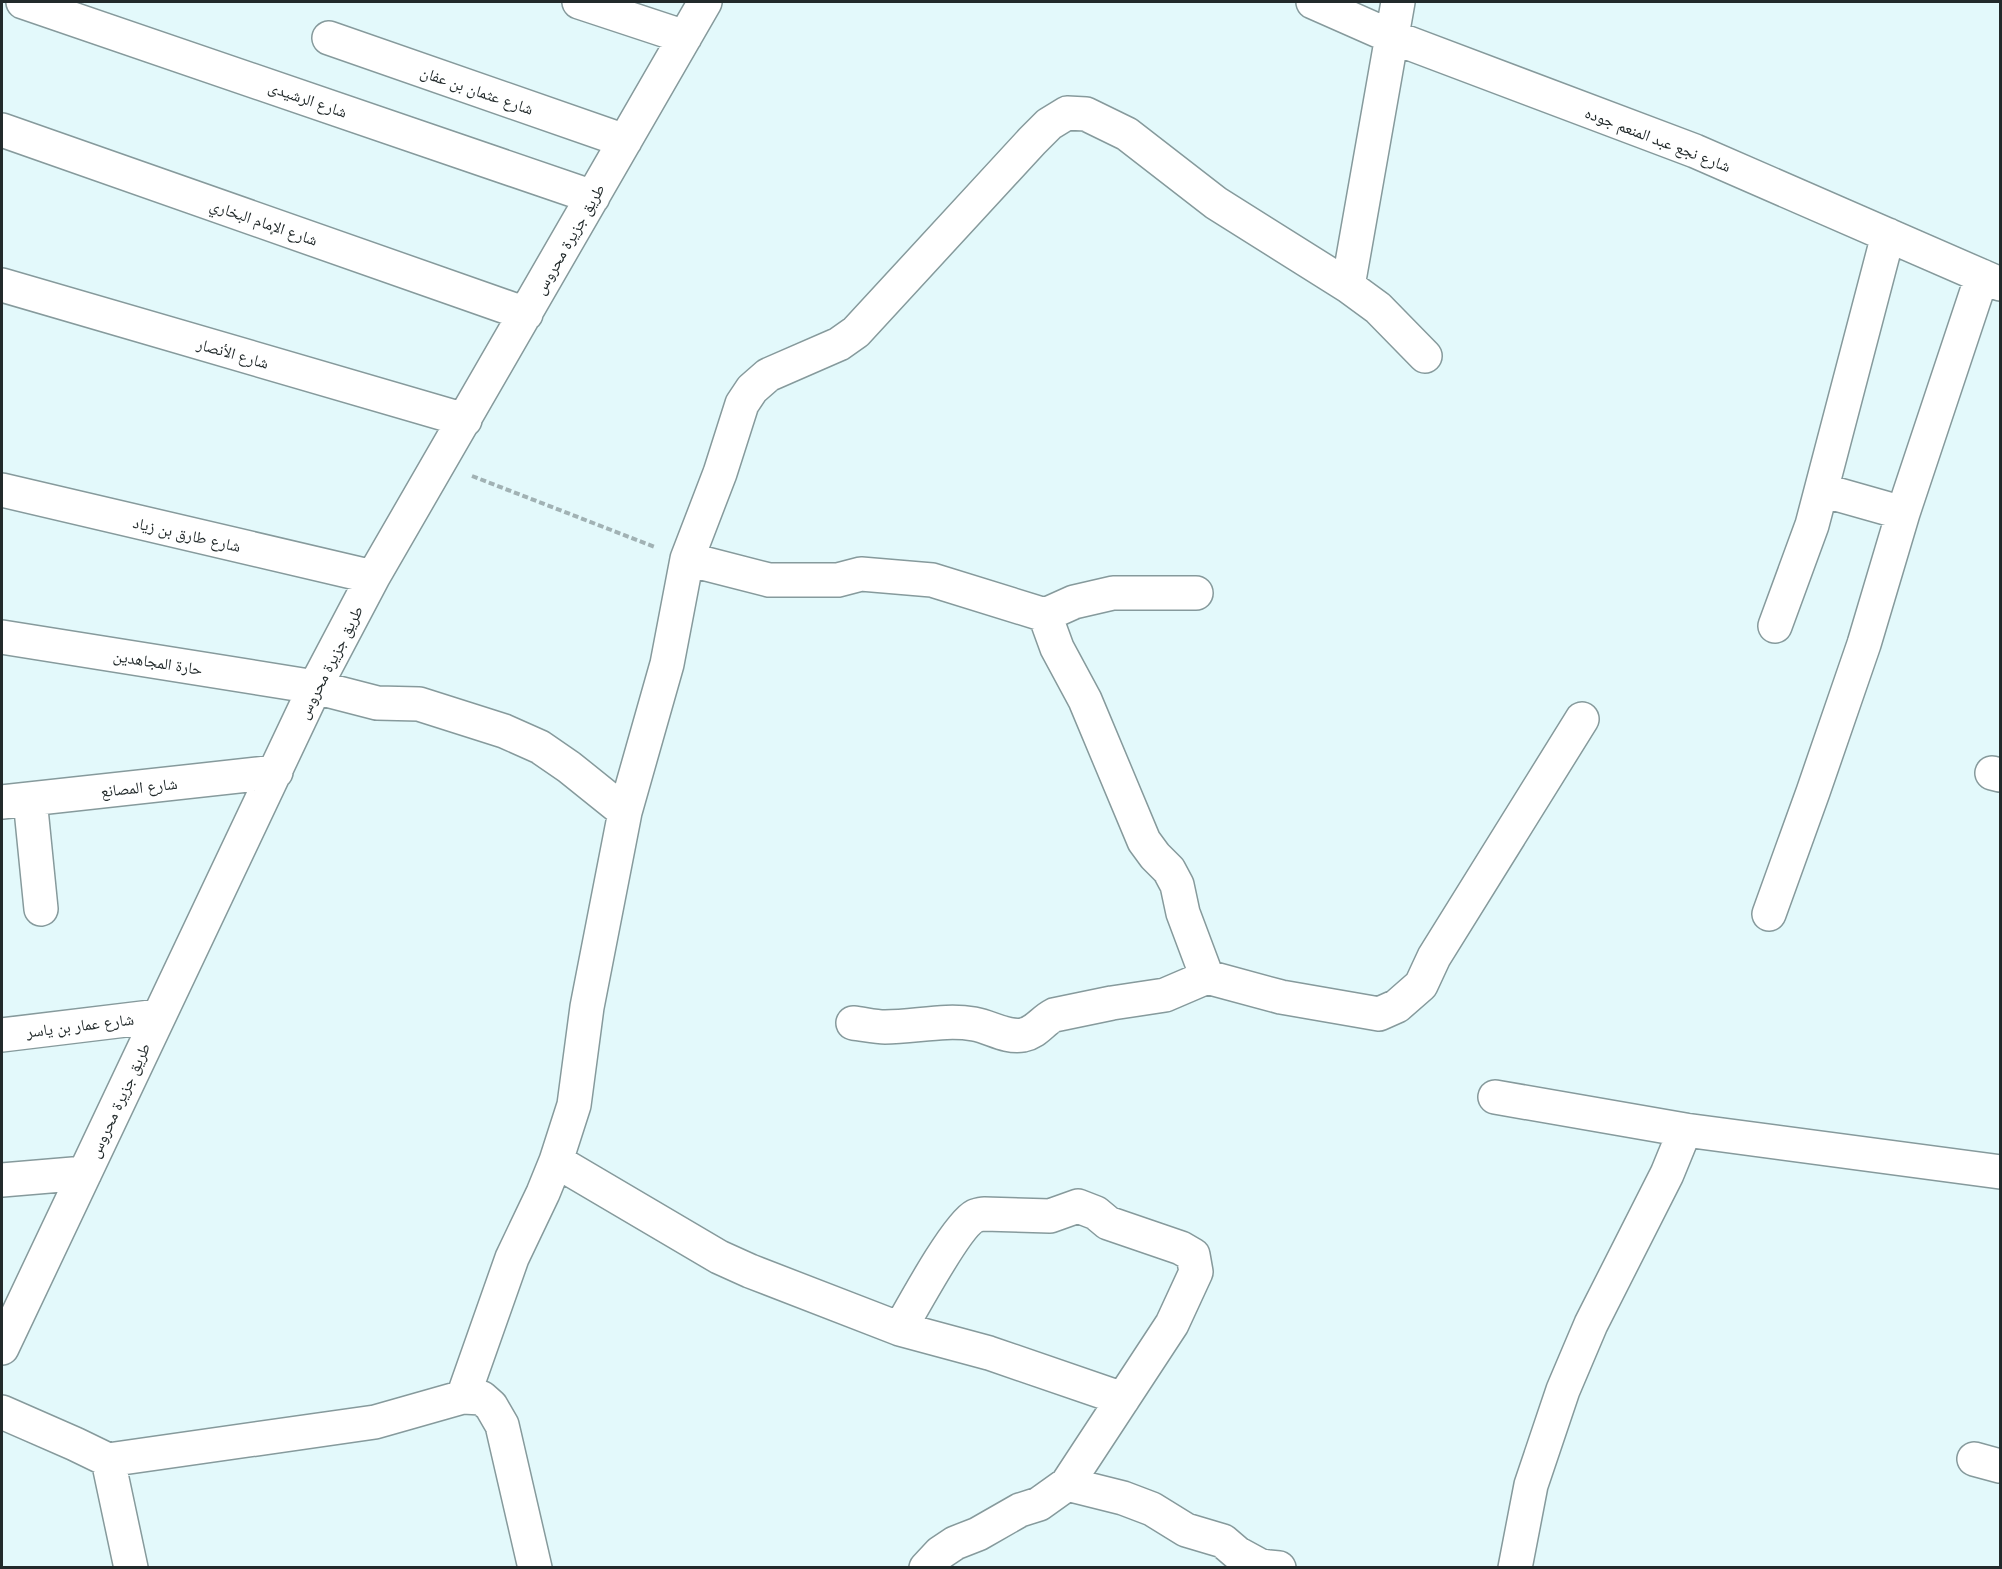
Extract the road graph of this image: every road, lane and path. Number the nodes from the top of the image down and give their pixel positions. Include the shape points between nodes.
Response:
1 (23, 2) edge
2 (579, 2) edge
3 (705, 2) edge
4 (1313, 2) edge
5 (1398, 2) edge
6 (1390, 36) junction
7 (685, 37) junction
8 (329, 38) dead end
9 (2, 130) edge
10 (625, 141) junction
11 (593, 197) junction
12 (1888, 235) junction
13 (1991, 280) edge
14 (2, 285) edge
15 (1348, 286) junction
16 (526, 314) junction
17 (1425, 356) dead end
18 (465, 420) junction
19 (440, 464) junction
20 (1822, 489) junction
21 (2, 490) edge
22 (1902, 513) junction
23 (687, 559) junction
24 (373, 577) junction
25 (1196, 593) dead end
26 (1045, 615) junction
27 (1775, 626) dead end
28 (2, 637) edge
29 (315, 687) junction
30 (1582, 718) dead end
31 (276, 772) junction
32 (16, 801) edge
33 (625, 812) junction
34 (41, 909) dead end
35 (1769, 914) dead end
36 (1207, 977) junction
37 (159, 1016) junction
38 (853, 1023) dead end
39 (2, 1035) edge
40 (1495, 1097) dead end
41 (1685, 1130) junction
42 (556, 1161) junction
43 (2001, 1172) edge
44 (85, 1173) junction
45 (2, 1180) edge
46 (900, 1329) junction
47 (4, 1336) edge
48 (463, 1397) junction
49 (1123, 1399) junction
50 (2, 1412) edge
51 (108, 1460) junction
52 (1066, 1484) junction
53 (131, 1568) edge
54 (535, 1568) edge
55 (926, 1568) edge
56 (1279, 1568) edge
57 (1515, 1568) edge

1 - 11 street, شارع الرشيدى
2 - 7 street
3 - 7 street, طريق جزيرة محروس
4 - 6 street, شارع نجع عبد المنعم جوده
5 - 6 street
6 - 12 street, شارع نجع عبد المنعم جوده via 1695,152
6 - 15 street
7 - 10 street, طريق جزيرة محروس
8 - 10 street, شارع عثمان بن عفان
9 - 16 street, شارع الإمام البخاري
10 - 11 street, طريق جزيرة محروس
11 - 16 street, طريق جزيرة محروس
12 - 13 street, شارع نجع عبد المنعم جوده
12 - 20 street
13 - 22 street
14 - 18 street, شارع الأنصار
15 - 17 street via 1378,308
15 - 23 street via 1216,203 1127,134 1086,114 1066,113 1032,141 856,332 839,344 768,375 752,389 742,404
16 - 18 street, طريق جزيرة محروس
18 - 19 street, طريق جزيرة محروس
19 - 23 path
19 - 24 street, طريق جزيرة محروس
20 - 22 street
20 - 27 street
21 - 24 street, شارع طارق بن زياد
22 - 35 street via 1864,644
23 - 26 street via 769,580 838,580 861,574 932,580
23 - 33 street via 667,664
24 - 29 street, طريق جزيرة محروس
25 - 26 street via 1113,593 1074,602
26 - 36 street via 1144,841 1177,885
28 - 29 street, حارة المجاهدين
29 - 31 street, طريق جزيرة محروس
29 - 33 street, حارة المجاهدين via 377,703 419,704 504,731 540,747
30 - 36 street via 1434,957 1421,985 1397,1006 1379,1014 1281,998
31 - 32 street, شارع المصانع
31 - 37 street, طريق جزيرة محروس
32 - 34 street
33 - 42 street via 587,1007 574,1105
36 - 38 street via 1165,995 1054,1016 1021,1036 972,1023 884,1028
37 - 39 street, شارع عمار بن ياسر
37 - 44 street, طريق جزيرة محروس
40 - 41 street
41 - 43 street
41 - 57 street via 1563,1390 1532,1485
42 - 46 street via 719,1257
42 - 48 street via 512,1258
44 - 45 street
44 - 47 street, طريق جزيرة محروس
46 - 49 street via 989,1353
46 - 49 street via 957,1236 974,1216 1050,1215 1078,1206 1087,1208 1108,1223 1181,1248 1193,1256 1195,1264 1196,1272 1172,1324
48 - 51 street via 375,1422
48 - 54 street via 482,1398 502,1425
49 - 52 street
50 - 51 street
51 - 53 street
52 - 55 street via 1039,1504 955,1543
52 - 56 street via 1152,1509 1186,1530 1223,1541 1259,1565

